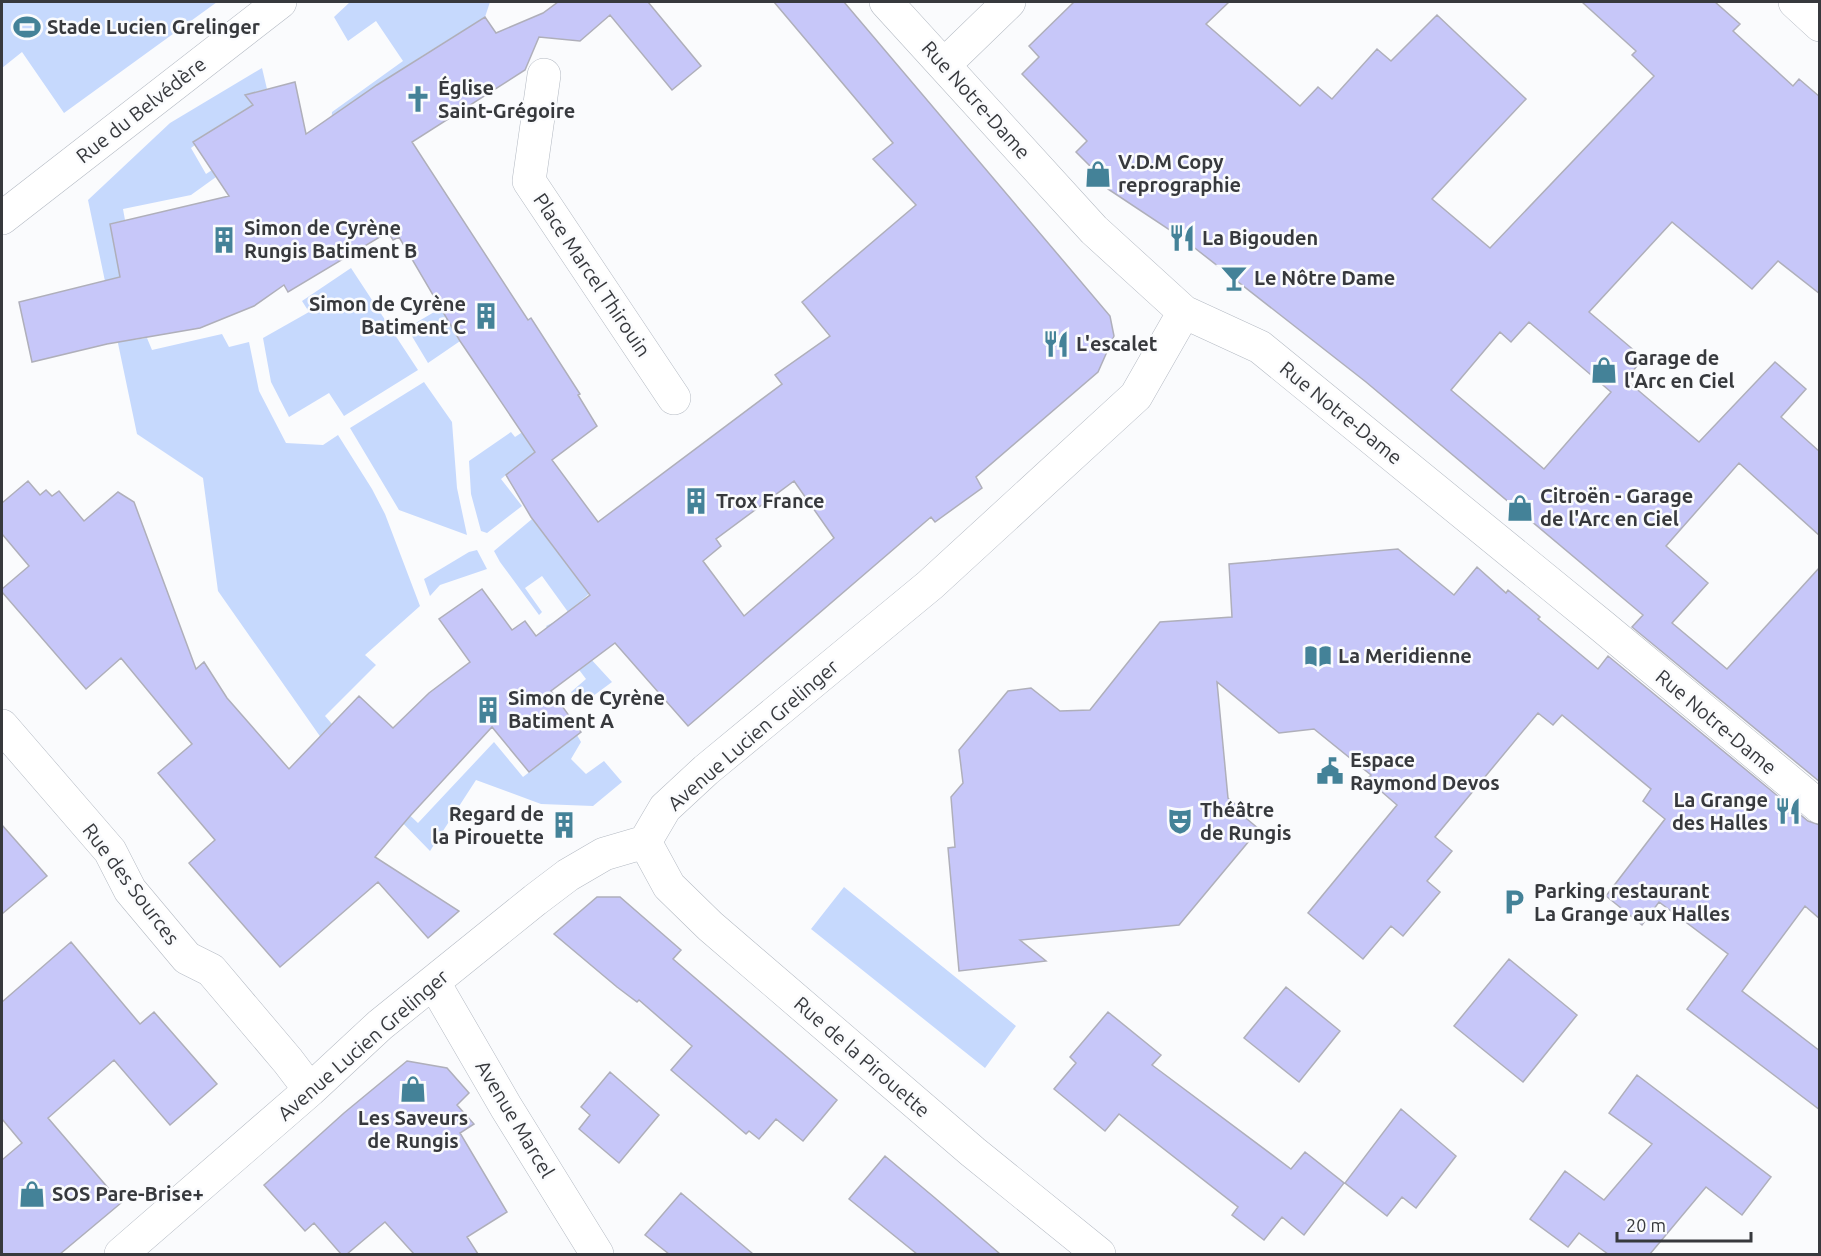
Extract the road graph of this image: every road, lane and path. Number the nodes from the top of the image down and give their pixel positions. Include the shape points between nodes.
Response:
1 (280, 2) edge
2 (885, 2) edge
3 (1009, 2) edge
4 (1796, 2) edge
5 (1820, 25) edge
6 (944, 64) junction
7 (544, 75) dead end
8 (2, 218) edge
9 (1184, 312) junction
10 (674, 398) dead end
11 (2, 726) edge
12 (1820, 807) edge
13 (645, 842) junction
14 (434, 983) junction
15 (310, 1090) junction
16 (121, 1254) edge
17 (597, 1254) edge
18 (1099, 1254) edge

1 - 8 street, Rue du Belvédère
2 - 6 street, Rue Notre-Dame
3 - 6 street
4 - 5 street
6 - 9 street, Rue Notre-Dame via 1095,230
7 - 10 street, Place Marcel Thirouin via 529,181
9 - 12 street, Rue Notre-Dame via 1260,347
9 - 13 street, Avenue Lucien Grelinger via 1136,396 930,585 706,770 665,808
11 - 15 street, Rue des Sources via 110,852 130,890 187,958 211,970
13 - 14 street, Avenue Lucien Grelinger via 604,854 568,875
13 - 18 street, Rue de la Pirouette via 669,886 710,926
14 - 15 street, Avenue Lucien Grelinger via 380,1025
14 - 17 street, Avenue Marcel
15 - 16 street, Avenue Lucien Grelinger

